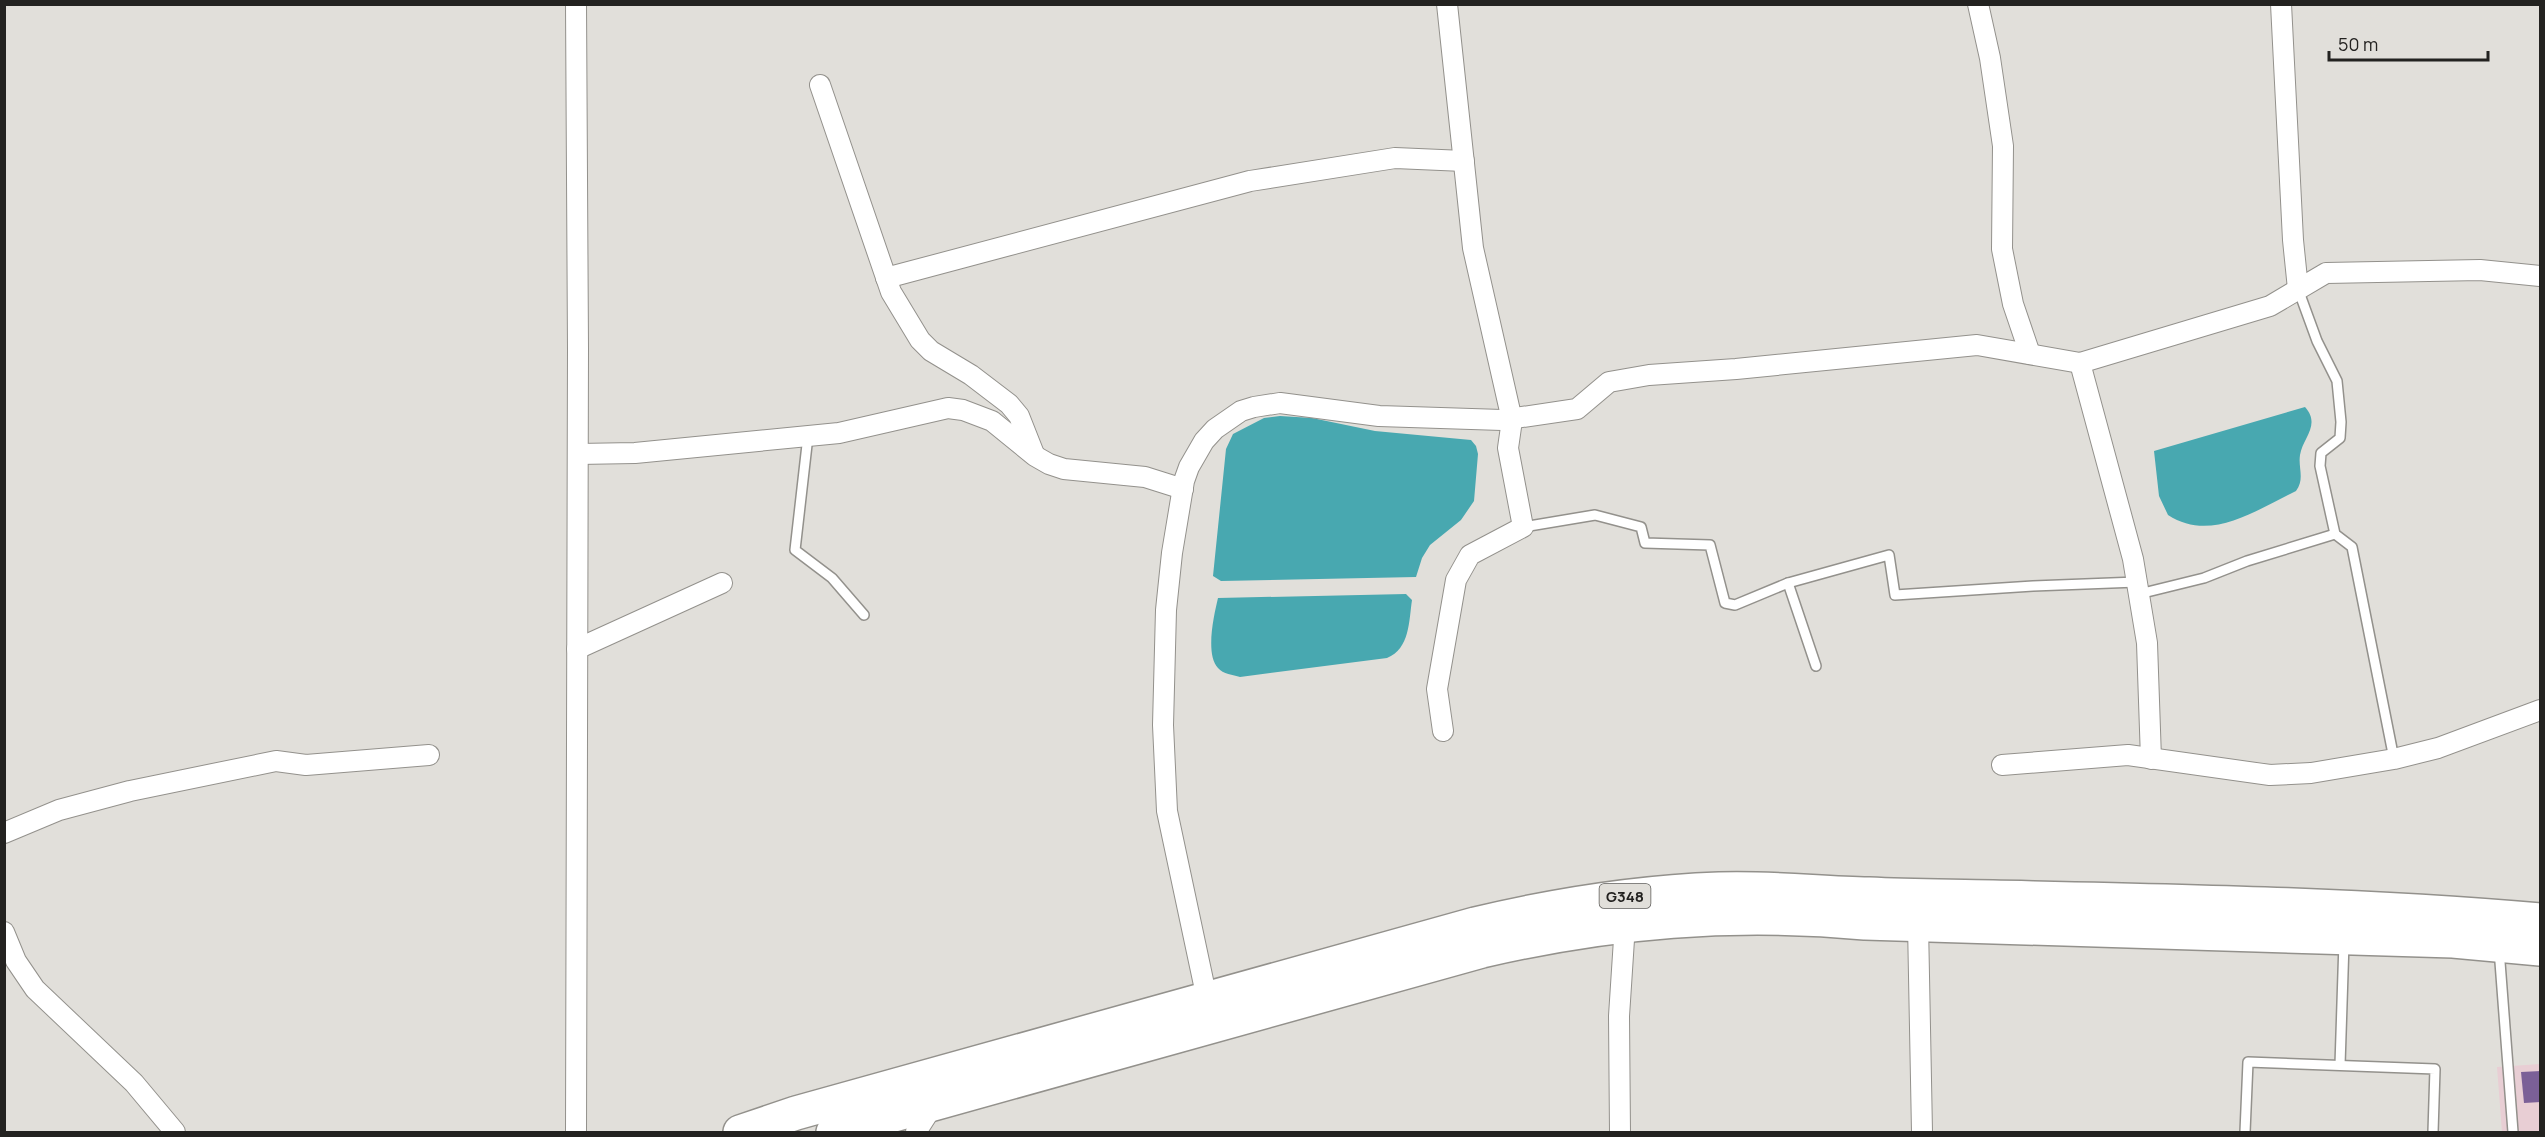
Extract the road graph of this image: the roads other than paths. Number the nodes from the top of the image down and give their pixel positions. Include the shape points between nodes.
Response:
1 (576, 4) edge
2 (1447, 4) edge
3 (1978, 4) edge
4 (2281, 4) edge
5 (820, 86) dead end
6 (1464, 161) junction
7 (2541, 276) edge
8 (886, 278) junction
9 (2298, 289) junction
10 (2030, 354) junction
11 (2080, 363) junction
12 (1512, 420) junction
13 (808, 436) junction
14 (578, 454) junction
15 (1035, 456) junction
16 (1183, 489) junction
17 (1523, 527) junction
18 (2335, 534) junction
19 (722, 583) dead end
20 (1788, 583) junction
21 (2138, 588) junction
22 (864, 615) dead end
23 (577, 649) junction
24 (1816, 666) dead end
25 (2541, 710) edge
26 (1443, 731) dead end
27 (429, 755) dead end
28 (2151, 759) junction
29 (2394, 759) junction
30 (2002, 765) dead end
31 (4, 833) edge
32 (2541, 920) edge
33 (1625, 924) junction
34 (1918, 924) junction
35 (4, 932) edge
36 (2345, 937) junction
37 (2499, 945) junction
38 (2541, 949) edge
39 (1207, 999) junction
40 (2340, 1065) junction
41 (933, 1104) junction
42 (175, 1132) edge
43 (576, 1132) edge
44 (740, 1132) edge
45 (833, 1132) edge
46 (915, 1132) edge
47 (1620, 1132) edge
48 (1922, 1132) edge
49 (2245, 1132) edge
50 (2433, 1132) edge
51 (2513, 1132) edge

1 - 14 street
2 - 6 street
3 - 10 street via 2003,146 2002,249 2013,304
4 - 9 street
5 - 8 street
6 - 8 street via 1395,158 1250,181
6 - 12 street via 1473,248
7 - 9 street via 2480,270 2326,273
8 - 15 street via 920,340 1009,404 1019,416
9 - 11 street via 2270,306
9 - 18 lane via 2340,393 2340,438 2320,453
10 - 11 street
10 - 12 street via 1977,345 1649,375 1609,382 1577,409
11 - 21 street
12 - 16 street via 1379,416 1280,403 1254,406 1228,419 1204,441 1189,467
12 - 17 street via 1509,447
13 - 14 street via 635,453
13 - 15 street via 839,433 948,408 992,421
13 - 22 lane via 795,550 832,578
14 - 23 street
15 - 16 street via 1064,469 1125,473
16 - 39 street via 1166,610 1163,736 1167,812
17 - 20 lane via 1595,515 1641,527 1646,543 1710,545 1725,603 1735,605
17 - 26 street via 1470,555 1456,580 1437,689
18 - 21 lane via 2204,578
18 - 29 lane via 2352,547
19 - 23 street
20 - 21 lane via 1889,555 1895,595 2033,586
20 - 24 lane
21 - 28 street via 2147,643
23 - 43 street
25 - 29 street via 2438,748
27 - 31 street via 306,765 276,761 100,799 59,810
28 - 29 street via 2270,775 2340,769
28 - 30 street via 2128,755
32 - 39 highway, G348 via 2455,913 2060,898 1789,889 1671,891 1523,912
33 - 34 highway, G348 via 1757,917
33 - 41 highway, G348 via 1482,951
33 - 47 street via 1618,1016
34 - 36 highway, G348
34 - 48 street
35 - 42 street via 16,961 35,989 134,1083
36 - 37 highway, G348
36 - 40 lane
37 - 38 highway, G348
37 - 51 lane
39 - 44 highway, G348
40 - 49 lane via 2248,1062
40 - 50 lane via 2435,1069
41 - 45 highway, G348
41 - 46 street

